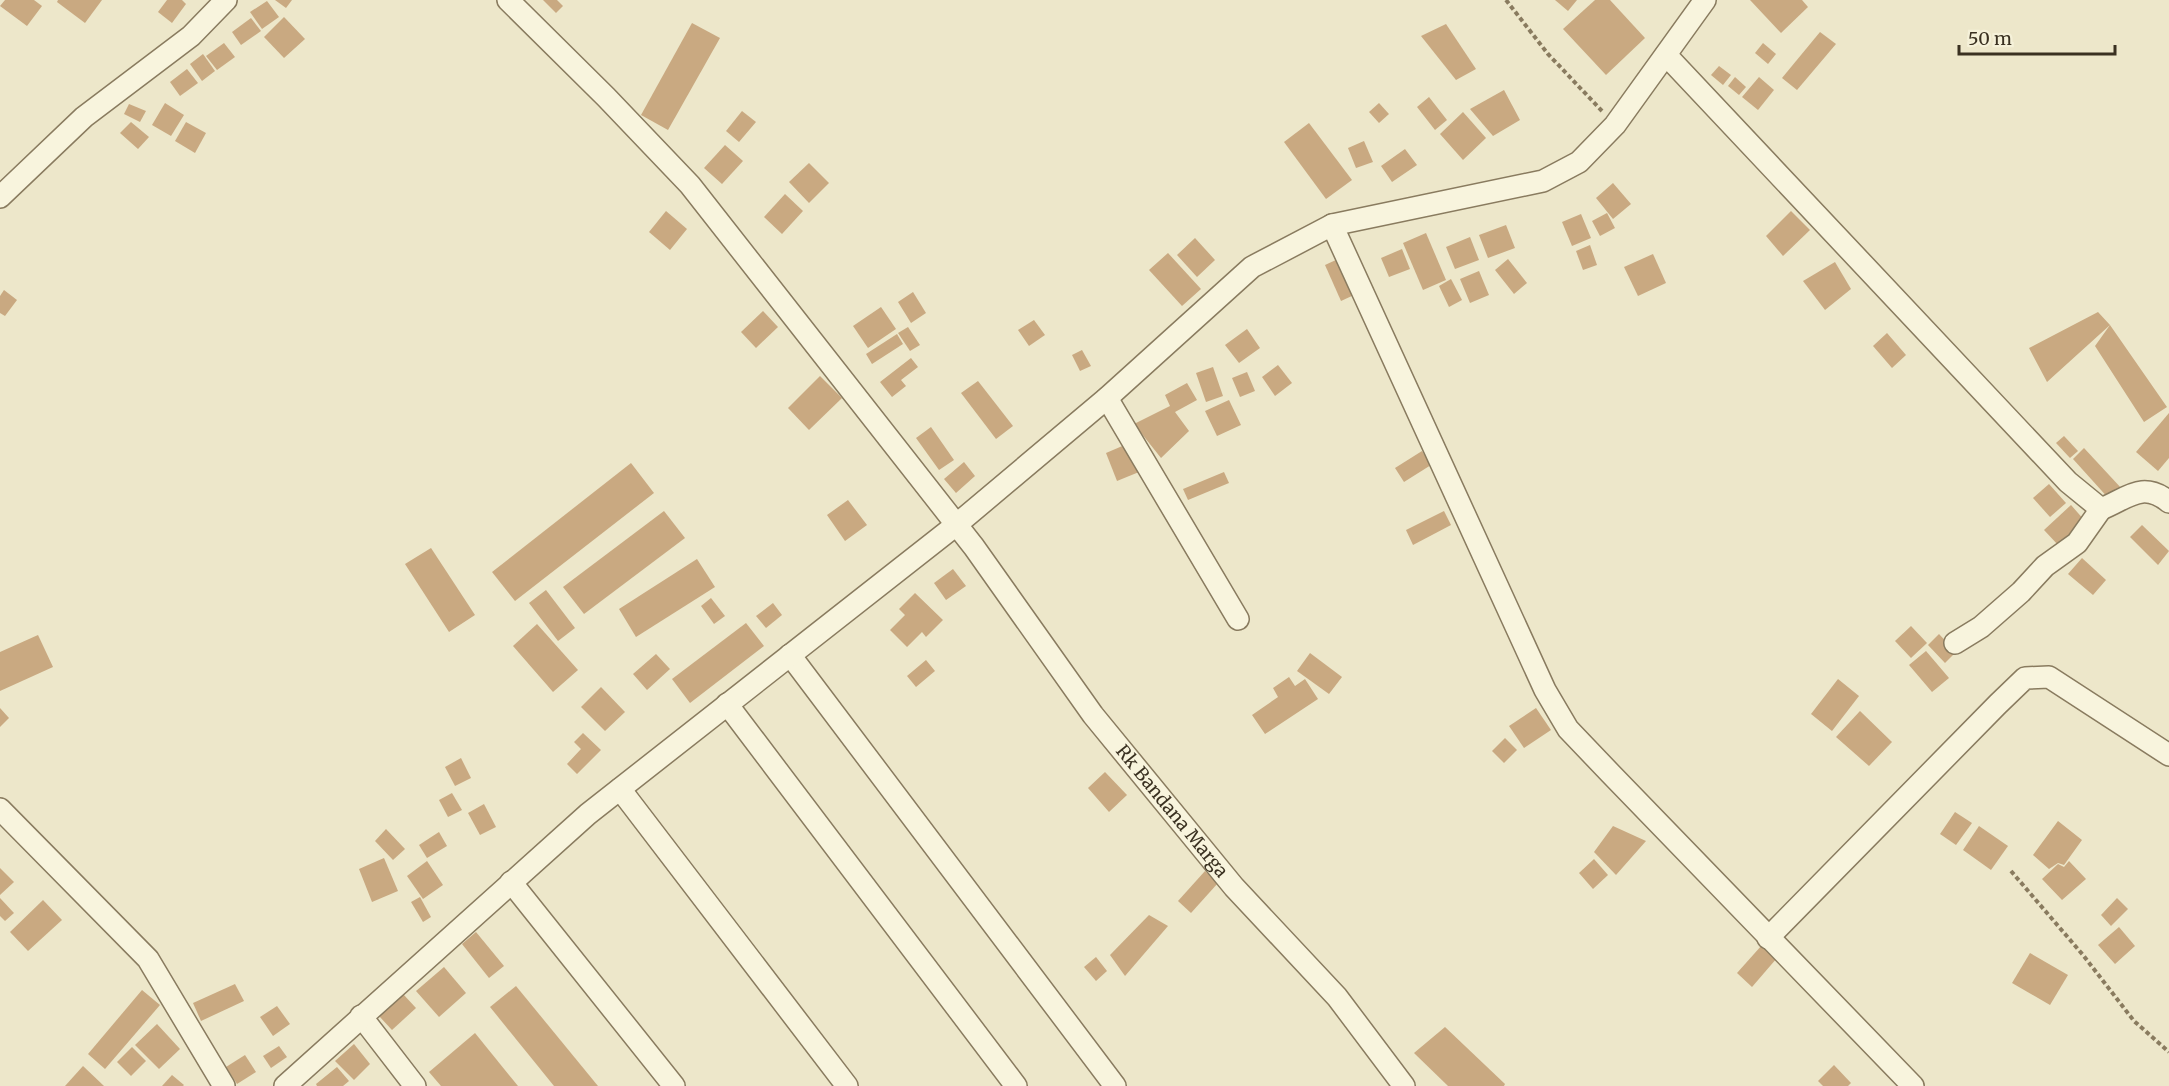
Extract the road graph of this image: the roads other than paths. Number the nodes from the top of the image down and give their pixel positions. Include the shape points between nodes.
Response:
1 (226, 0) edge
2 (508, 0) edge
3 (1705, 0) edge
4 (1665, 55) junction
5 (0, 197) edge
6 (1332, 225) junction
7 (1107, 399) junction
8 (2169, 502) edge
9 (2100, 509) junction
10 (956, 525) junction
11 (1238, 619) dead end
12 (1955, 643) dead end
13 (790, 655) junction
14 (727, 704) junction
15 (2169, 755) edge
16 (620, 789) junction
17 (0, 809) edge
18 (511, 882) junction
19 (1768, 938) junction
20 (361, 1016) junction
21 (288, 1085) edge
22 (224, 1086) edge
23 (416, 1086) edge
24 (674, 1086) edge
25 (847, 1086) edge
26 (1016, 1086) edge
27 (1115, 1086) edge
28 (1404, 1086) edge
29 (1913, 1086) edge

1 - 5 street via 191,36 84,117
2 - 10 street, Rk Bandana Marga via 690,185
3 - 4 street
4 - 6 street via 1614,125 1578,162 1543,181
4 - 9 street via 2068,482
6 - 7 street via 1252,267
6 - 19 street via 1545,690 1568,729
7 - 10 street
7 - 11 street
8 - 9 street via 2158,494 2135,492
9 - 12 street via 2078,543 2045,566 1981,627
10 - 13 street
10 - 28 street, Rk Bandana Marga via 1093,715 1234,887 1337,997
13 - 14 street
13 - 27 street
14 - 16 street
14 - 26 street
15 - 19 street via 2049,677 2025,678
16 - 18 street
16 - 25 street
17 - 22 street via 148,959
18 - 20 street
18 - 24 street
19 - 29 street
20 - 21 street
20 - 23 street

